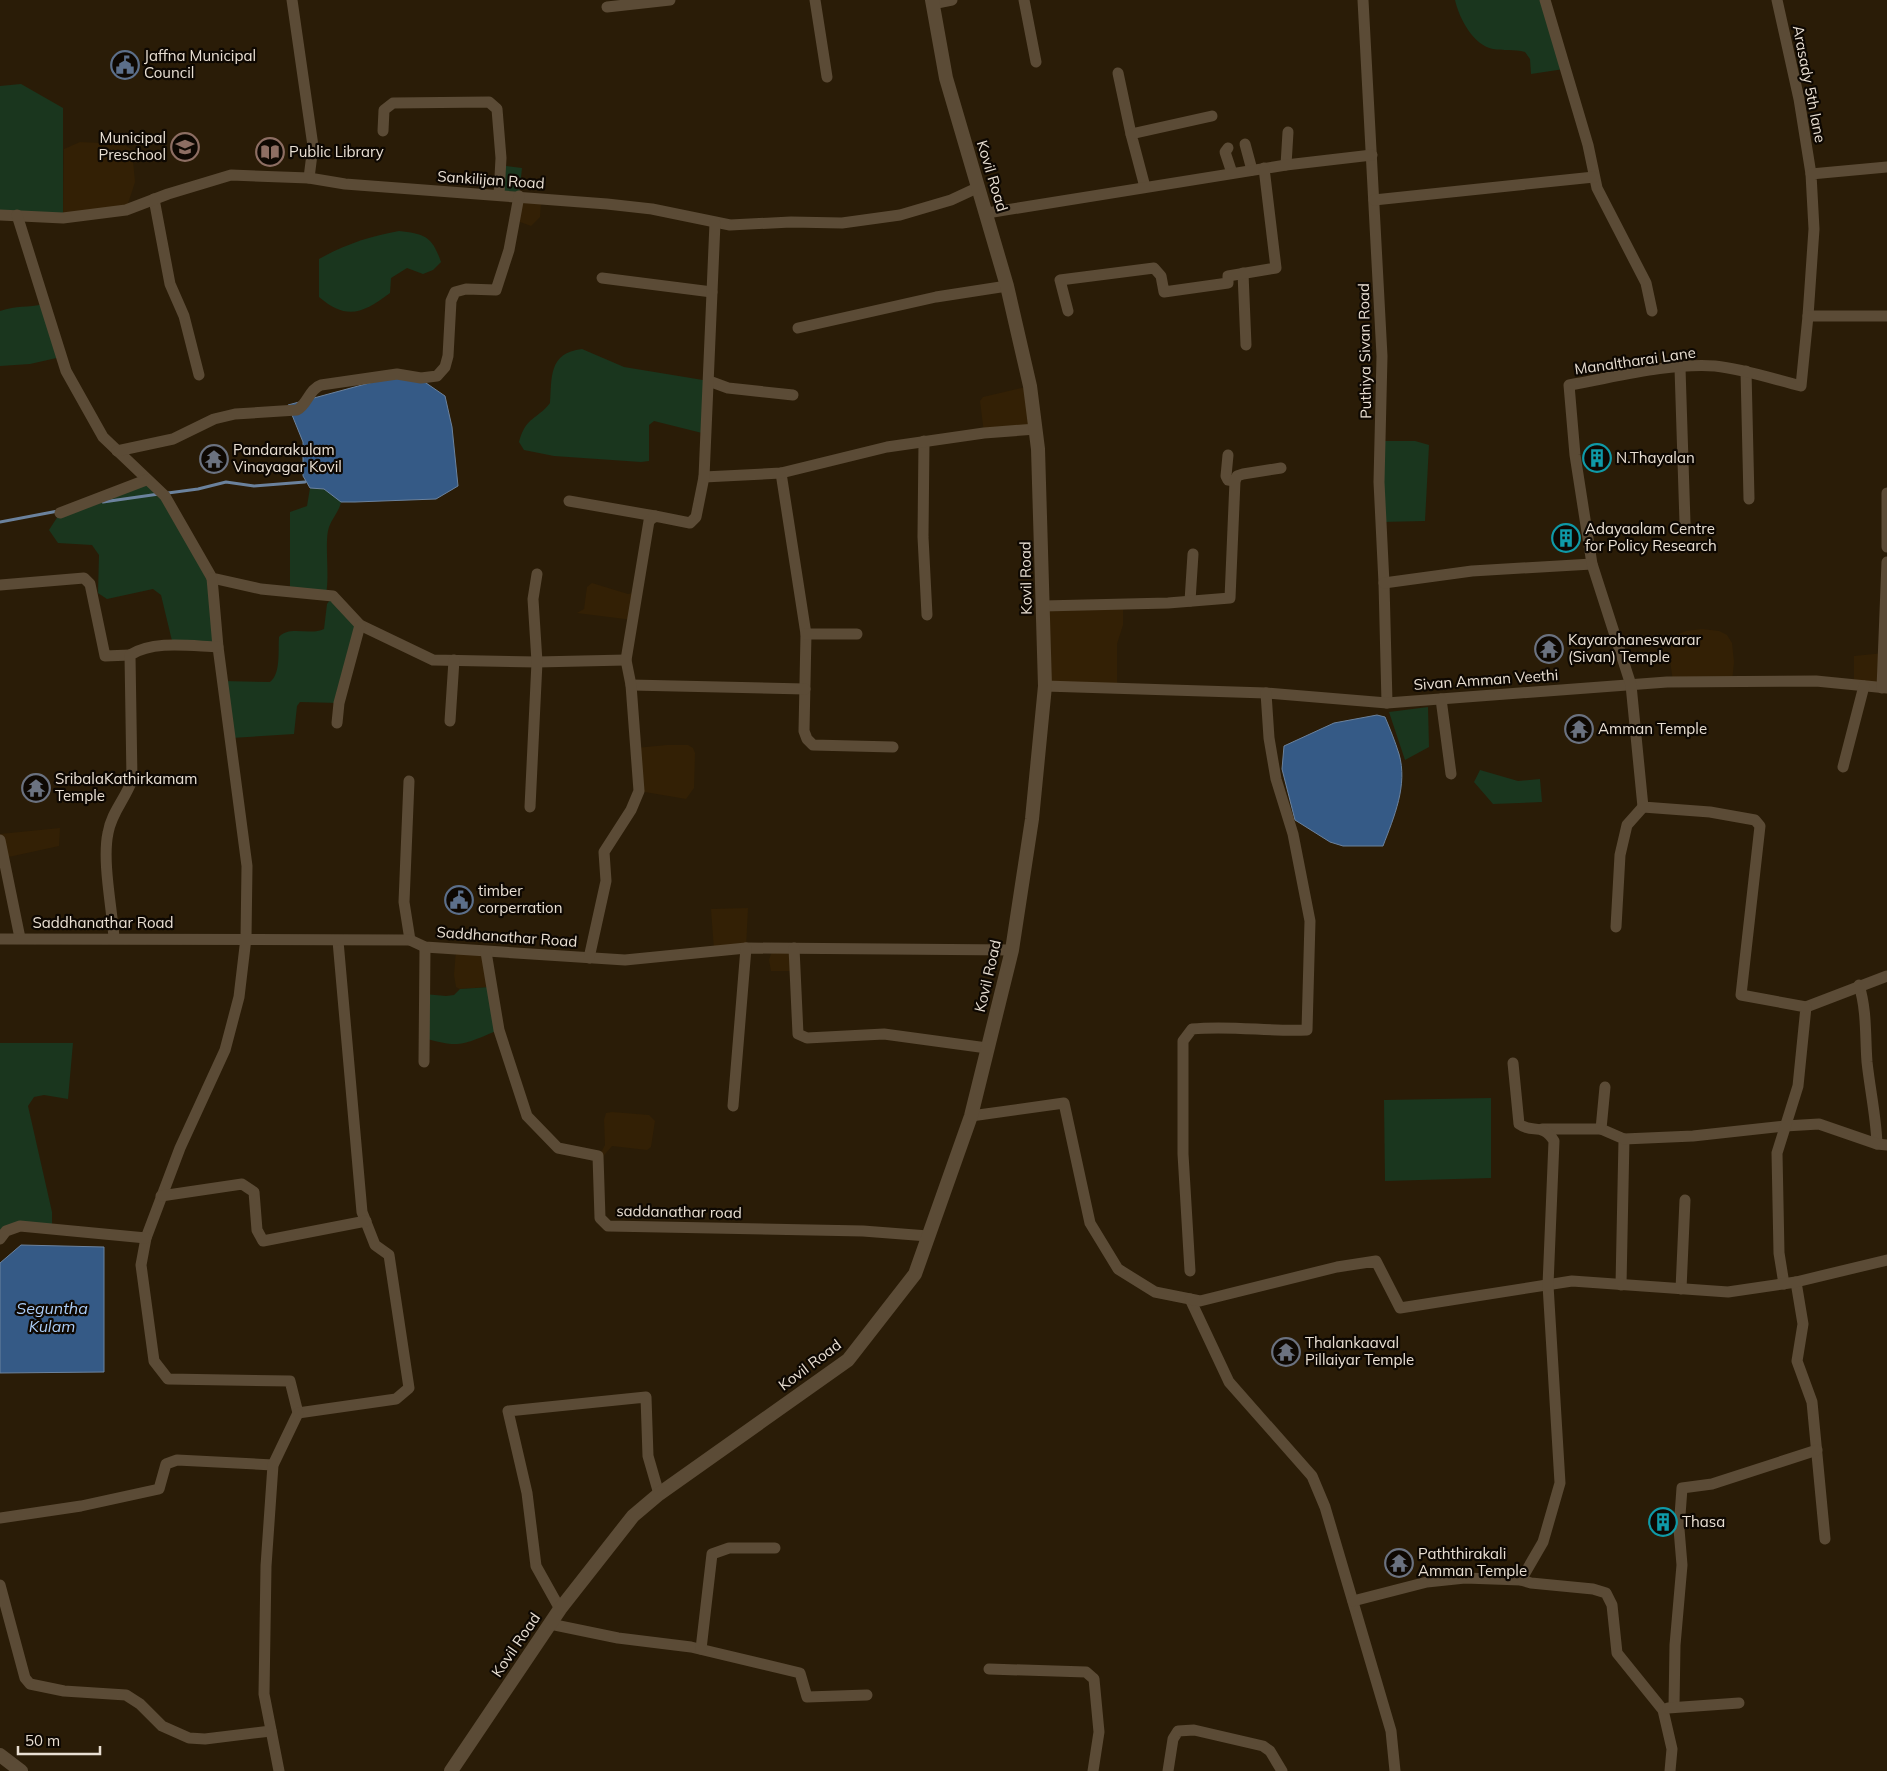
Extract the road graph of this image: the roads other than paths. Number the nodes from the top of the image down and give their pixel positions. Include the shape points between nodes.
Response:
1 (292, 0) edge
2 (670, 0) edge
3 (815, 0) edge
4 (952, 0) edge
5 (1024, 0) edge
6 (1363, 0) edge
7 (1545, 0) edge
8 (1777, 0) edge
9 (932, 2) edge
10 (607, 7) dead end
11 (1036, 62) dead end
12 (1118, 73) dead end
13 (828, 77) dead end
14 (1212, 116) dead end
15 (383, 132) dead end
16 (1288, 132) dead end
17 (1131, 134) junction
18 (1245, 144) dead end
19 (1228, 148) dead end
20 (1372, 155) junction
21 (1286, 165) junction
22 (1887, 167) edge
23 (1264, 168) junction
24 (1252, 170) junction
25 (1232, 173) junction
26 (1811, 174) junction
27 (1594, 177) junction
28 (309, 178) junction
29 (979, 186) junction
30 (1145, 187) junction
31 (499, 195) junction
32 (519, 196) junction
33 (154, 199) junction
34 (1374, 200) junction
35 (987, 213) junction
36 (0, 215) edge
37 (17, 215) junction
38 (715, 223) junction
39 (1244, 273) junction
40 (602, 278) dead end
41 (1007, 286) junction
42 (712, 292) junction
43 (1068, 311) dead end
44 (1652, 311) dead end
45 (1808, 316) junction
46 (1887, 316) edge
47 (798, 328) dead end
48 (1246, 345) dead end
49 (1680, 368) junction
50 (1746, 371) junction
51 (199, 375) dead end
52 (709, 381) junction
53 (793, 395) dead end
54 (1036, 428) junction
55 (924, 441) junction
56 (117, 451) junction
57 (1228, 455) dead end
58 (1281, 468) dead end
59 (781, 473) junction
60 (704, 477) junction
61 (146, 480) junction
62 (1235, 481) junction
63 (1887, 493) edge
64 (1749, 499) dead end
65 (569, 501) dead end
66 (60, 513) dead end
67 (655, 516) junction
68 (1685, 523) dead end
69 (1887, 547) edge
70 (1193, 554) dead end
71 (1887, 562) edge
72 (1592, 564) junction
73 (537, 574) dead end
74 (212, 578) junction
75 (1384, 583) junction
76 (0, 585) edge
77 (1190, 602) junction
78 (1043, 606) junction
79 (927, 615) dead end
80 (360, 625) junction
81 (806, 634) junction
82 (857, 634) dead end
83 (218, 647) junction
84 (130, 655) junction
85 (454, 660) junction
86 (626, 660) junction
87 (537, 662) junction
88 (631, 685) junction
89 (1631, 685) junction
90 (1045, 686) junction
91 (1864, 686) junction
92 (1885, 688) edge
93 (805, 689) junction
94 (1266, 693) junction
95 (1441, 698) junction
96 (1387, 702) junction
97 (450, 721) dead end
98 (337, 723) dead end
99 (893, 747) dead end
100 (1843, 767) dead end
101 (1451, 774) dead end
102 (409, 781) dead end
103 (1643, 806) junction
104 (530, 808) dead end
105 (0, 840) edge
106 (1616, 927) dead end
107 (20, 938) junction
108 (114, 938) junction
109 (246, 938) junction
110 (0, 939) edge
111 (410, 940) junction
112 (338, 941) junction
113 (425, 947) junction
114 (746, 948) junction
115 (794, 948) junction
116 (1012, 950) junction
117 (486, 952) junction
118 (590, 958) junction
119 (1887, 976) edge
120 (1859, 985) junction
121 (1806, 1007) junction
122 (986, 1048) junction
123 (424, 1062) dead end
124 (1513, 1063) dead end
125 (1604, 1087) dead end
126 (733, 1106) dead end
127 (970, 1116) junction
128 (1786, 1126) junction
129 (1542, 1129) junction
130 (1601, 1129) junction
131 (1624, 1139) junction
132 (1882, 1144) edge
133 (161, 1196) junction
134 (1685, 1200) dead end
135 (366, 1222) junction
136 (928, 1236) junction
137 (146, 1238) junction
138 (0, 1239) edge
139 (1887, 1260) edge
140 (1190, 1271) dead end
141 (1790, 1282) junction
142 (1548, 1285) junction
143 (1621, 1285) junction
144 (1681, 1289) junction
145 (1190, 1299) junction
146 (298, 1413) junction
147 (1817, 1450) junction
148 (272, 1465) junction
149 (659, 1494) junction
150 (0, 1518) edge
151 (1825, 1539) dead end
152 (775, 1548) dead end
153 (1521, 1580) junction
154 (0, 1585) edge
155 (1353, 1601) junction
156 (560, 1609) junction
157 (550, 1624) junction
158 (6, 1629) edge
159 (701, 1649) junction
160 (989, 1669) dead end
161 (867, 1696) dead end
162 (1738, 1703) dead end
163 (1674, 1706) junction
164 (1663, 1710) junction
165 (271, 1731) junction
166 (0, 1755) edge
167 (22, 1771) edge
168 (279, 1771) edge
169 (451, 1771) edge
170 (1093, 1771) edge
171 (1168, 1771) edge
172 (1282, 1771) edge
173 (1395, 1771) edge
174 (1670, 1771) edge

1 - 28 street via 312,146
2 - 10 street
3 - 13 street
4 - 9 street
5 - 11 street
6 - 20 street, Puthiya Sivan Road
7 - 27 street
8 - 26 street, Arasady 5th lane via 1799,99
9 - 29 street, Kovil Road via 946,78
12 - 17 street
14 - 17 street
15 - 31 street via 384,110 393,103 488,102 498,109
16 - 21 street
17 - 30 street
18 - 24 street
19 - 25 street via 1225,152
20 - 21 street
20 - 34 street, Puthiya Sivan Road
21 - 23 street
22 - 26 street
23 - 24 street
23 - 39 street via 1276,268
24 - 25 street
25 - 30 street
26 - 45 street, Arasady 5th lane via 1814,229
27 - 34 street
27 - 44 street via 1646,282
28 - 31 street, Sankilijan Road via 345,184
28 - 33 street, Sankilijan Road via 231,176
29 - 35 street, Kovil Road
29 - 38 street, Sankilijan Road via 933,206 900,215 842,223
30 - 35 street
31 - 32 street, Sankilijan Road
32 - 38 street, Sankilijan Road via 652,209
32 - 56 street via 509,250 496,290 466,289 456,292 451,301 448,356 437,376 421,378 397,374 321,385 312,390 297,410 214,419 173,439
33 - 37 street, Sankilijan Road via 126,210 63,218
33 - 51 street via 170,284 184,316
34 - 75 street, Puthiya Sivan Road via 1382,356 1379,482
35 - 41 street, Kovil Road
36 - 37 street, Sankilijan Road
37 - 56 street via 66,371 103,437
38 - 42 street
39 - 43 street via 1228,276 1228,282 1164,292 1161,276 1154,268 1060,280
39 - 48 street
40 - 42 street
41 - 47 street via 936,297
41 - 54 street, Kovil Road via 1030,386
42 - 52 street
45 - 46 street
45 - 50 street, Manaltharai Lane via 1801,386
49 - 50 street, Manaltharai Lane via 1716,366
49 - 68 street
49 - 72 street, Manaltharai Lane via 1570,384 1575,455
50 - 64 street
52 - 53 street via 728,388
52 - 60 street
54 - 55 street
54 - 78 street, Kovil Road
55 - 59 street
55 - 79 street via 923,537
56 - 61 street
57 - 62 street via 1226,476 1228,480
58 - 62 street via 1242,474
59 - 60 street
59 - 81 street
60 - 67 street via 696,518 690,522
61 - 66 street
61 - 74 street via 164,496
62 - 77 street via 1232,594 1227,599
63 - 69 street
65 - 67 street
67 - 86 street via 649,521
70 - 77 street
71 - 92 street
72 - 75 street via 1472,571
72 - 89 street, Manaltharai Lane
73 - 87 street via 533,599
74 - 80 street via 260,589 333,596
74 - 83 street
75 - 96 street, Puthiya Sivan Road
76 - 84 street via 84,578 90,584 105,656
77 - 78 street
78 - 90 street, Kovil Road
80 - 85 street via 433,660
80 - 98 street via 339,703
81 - 82 street
81 - 93 street
83 - 84 street via 140,648
83 - 109 street via 247,866
84 - 108 street via 132,780 127,796 112,817 106,852
85 - 87 street
85 - 97 street
86 - 87 street
86 - 88 street
87 - 104 street
88 - 93 street
88 - 118 street via 639,791 631,810 604,852 606,881
89 - 91 street, Sivan Amman Veethi via 1816,681
89 - 95 street, Sivan Amman Veethi
89 - 103 street, Manaltharai Lane
90 - 94 street, Sivan Amman Veethi
90 - 116 street, Kovil Road via 1032,819
91 - 92 street, Sivan Amman Veethi
91 - 100 street
93 - 99 street via 804,731 813,745
94 - 96 street, Sivan Amman Veethi
94 - 140 street via 1276,779 1293,834 1310,920 1307,1030 1192,1029 1183,1041 1183,1154
95 - 96 street, Sivan Amman Veethi
95 - 101 street
102 - 111 street via 404,902
103 - 106 street via 1627,825 1620,855
103 - 121 street via 1710,812 1755,820 1760,826 1741,995
105 - 107 street
107 - 108 street, Saddhanathar Road
107 - 110 street, Saddhanathar Road
108 - 109 street, Saddhanathar Road
109 - 112 street, Saddhanathar Road
109 - 133 street via 239,997 225,1050
111 - 112 street, Saddhanathar Road
111 - 113 street, Saddhanathar Road
112 - 135 street via 362,1212
113 - 117 street, Saddhanathar Road
113 - 123 street
114 - 115 street, Saddhanathar Road
114 - 118 street, Saddhanathar Road via 625,960
114 - 126 street
115 - 116 street, Saddhanathar Road
115 - 122 street via 798,1034 807,1038 884,1034
116 - 122 street
116 - 127 street, Kovil Road
117 - 118 street, Saddhanathar Road
117 - 136 street, saddanathar road via 499,1030 527,1116 558,1148 598,1156 600,1218 608,1226 863,1231
119 - 120 street
120 - 121 street
120 - 132 street via 1867,1028 1867,1062
121 - 128 street via 1798,1086
122 - 127 street
124 - 129 street via 1518,1124
125 - 130 street
127 - 136 street, Kovil Road
127 - 145 street via 1064,1103 1090,1223 1118,1269 1155,1292
128 - 131 street via 1693,1136
128 - 132 street via 1819,1124
128 - 141 street via 1777,1153 1779,1253
129 - 130 street
129 - 142 street via 1554,1141
130 - 131 street
131 - 143 street
133 - 135 street via 242,1184 254,1192 256,1230 263,1241
133 - 137 street
134 - 144 street
135 - 146 street via 376,1245 389,1255 409,1388 396,1399
136 - 149 street, Kovil Road via 915,1274 848,1360
137 - 138 street via 20,1226 6,1231
137 - 146 street via 142,1265 154,1361 168,1378 290,1381
139 - 141 street
141 - 144 street via 1728,1292
141 - 147 street via 1803,1324 1797,1361 1812,1402
142 - 143 street via 1572,1281
142 - 145 street via 1400,1308 1376,1262 1338,1267 1200,1301
142 - 153 street via 1560,1483 1543,1542
143 - 144 street
145 - 155 street via 1229,1382 1312,1476 1326,1507
146 - 148 street
147 - 151 street
147 - 163 street via 1712,1484 1682,1488 1679,1529 1682,1565
148 - 150 street via 177,1460 166,1464 159,1489 81,1506
148 - 165 street via 264,1694
149 - 156 street, Kovil Road via 633,1516
149 - 156 street via 648,1456 646,1397 508,1411 527,1493 536,1566
152 - 159 street via 729,1548 712,1554
153 - 155 street via 1465,1578 1427,1582
153 - 164 street via 1606,1593 1612,1605 1617,1653
154 - 158 street
155 - 173 street via 1391,1731
156 - 157 street, Kovil Road
157 - 159 street via 618,1638
157 - 169 street, Kovil Road
158 - 165 street via 30,1684 64,1691 126,1695 162,1726 189,1738
159 - 161 street via 800,1673 807,1697
160 - 170 street via 1086,1672 1094,1679 1099,1732
162 - 163 street
163 - 164 street
164 - 174 street via 1672,1749
165 - 168 street
166 - 167 street
171 - 172 street via 1173,1739 1178,1731 1194,1730 1264,1746

